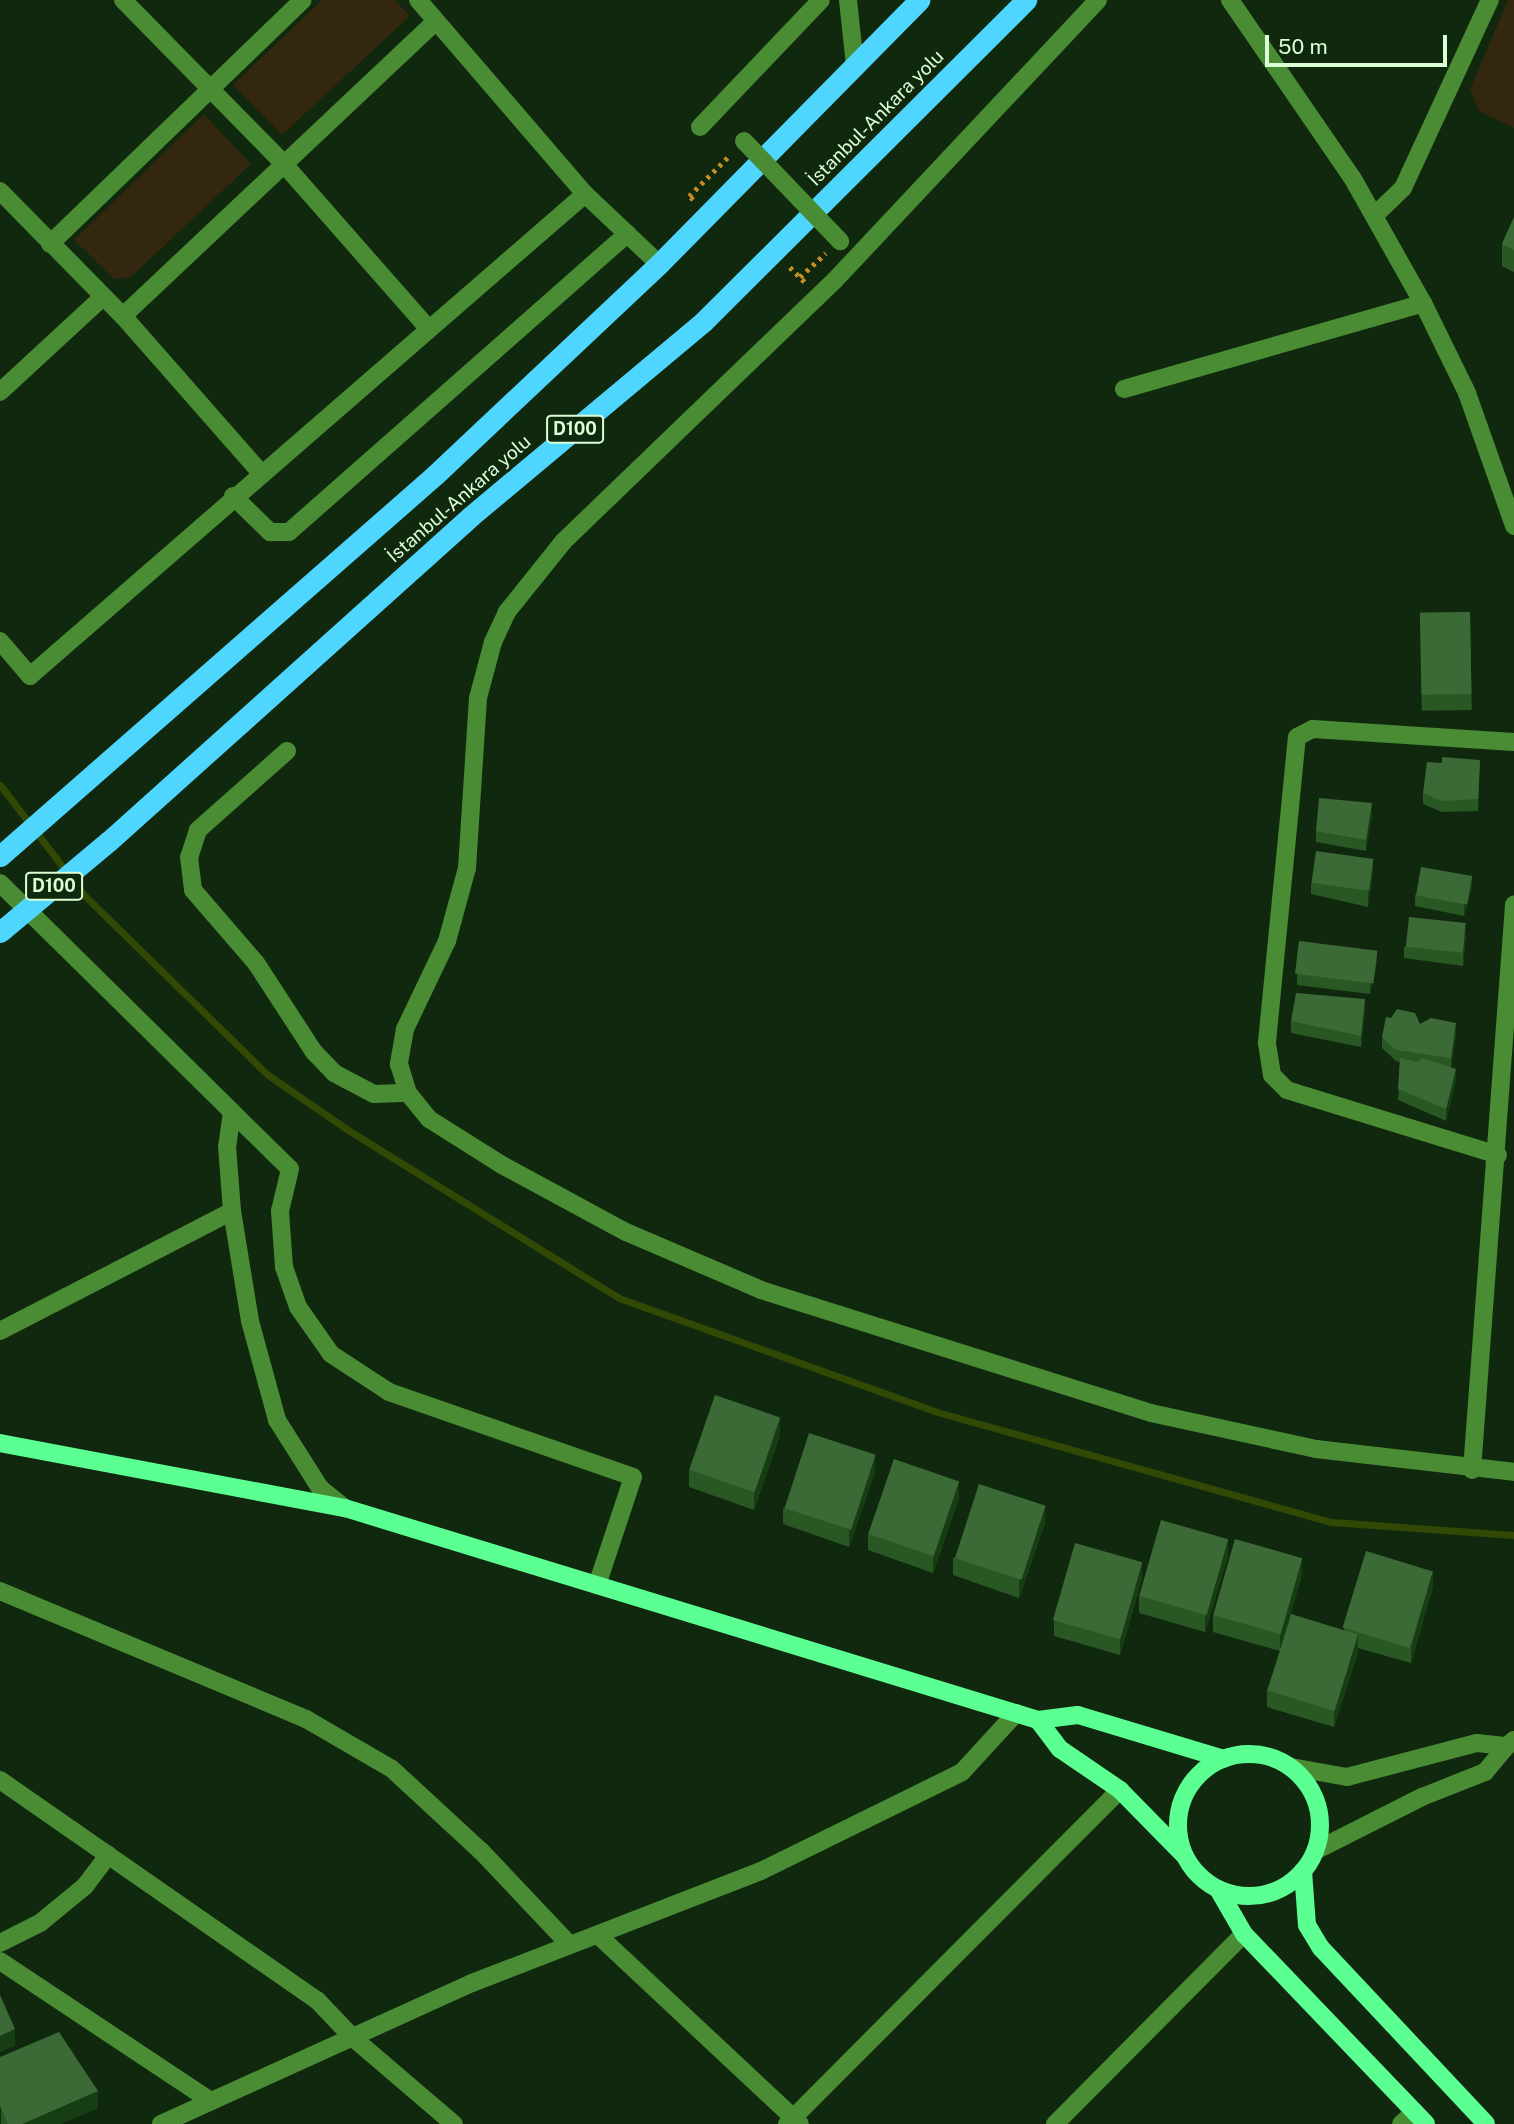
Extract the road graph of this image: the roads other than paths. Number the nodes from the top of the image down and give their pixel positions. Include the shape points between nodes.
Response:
1 (123, 0) edge
2 (303, 0) edge
3 (418, 0) edge
4 (821, 0) edge
5 (848, 0) edge
6 (919, 0) edge
7 (1026, 0) edge
8 (1098, 0) edge
9 (1230, 0) edge
10 (1490, 0) edge
11 (436, 20) junction
12 (855, 65) junction
13 (211, 88) junction
14 (700, 127) dead end
15 (744, 141) road end
16 (283, 163) junction
17 (0, 191) edge
18 (585, 194) junction
19 (1374, 216) junction
20 (628, 234) junction
21 (840, 241) road end
22 (50, 244) junction
23 (659, 264) junction
24 (102, 298) junction
25 (1423, 303) junction
26 (123, 316) junction
27 (428, 328) junction
28 (1124, 389) dead end
29 (0, 392) edge
30 (260, 472) junction
31 (233, 496) junction
32 (1514, 526) edge
33 (0, 641) edge
34 (1514, 742) edge
35 (287, 751) dead end
36 (0, 856) edge
37 (0, 883) edge
38 (1514, 905) edge
39 (0, 932) edge
40 (408, 1093) junction
41 (1507, 1095) edge
42 (232, 1112) junction
43 (1498, 1154) junction
44 (232, 1211) junction
45 (0, 1331) edge
46 (0, 1443) edge
47 (1472, 1470) junction
48 (1514, 1472) edge
49 (345, 1508) junction
50 (597, 1585) junction
51 (0, 1591) edge
52 (1016, 1713) junction
53 (1038, 1720) junction
54 (1510, 1743) edge
55 (1224, 1759) junction
56 (1291, 1767) junction
57 (0, 1780) edge
58 (1120, 1790) junction
59 (1315, 1851) junction
60 (108, 1855) junction
61 (1185, 1857) junction
62 (1303, 1871) junction
63 (1218, 1889) junction
64 (1244, 1934) junction
65 (599, 1936) junction
66 (0, 1943) edge
67 (570, 1945) junction
68 (0, 1961) edge
69 (352, 2037) junction
70 (211, 2101) junction
71 (1420, 2118) edge
72 (794, 2122) edge
73 (161, 2124) edge
74 (454, 2124) edge
75 (1055, 2124) edge
76 (1401, 2124) edge
77 (1486, 2124) edge

1 - 13 street
2 - 13 street
3 - 11 street
4 - 14 street
5 - 12 street
6 - 12 highway, İstanbul-Ankara yolu / D100
7 - 39 highway, İstanbul-Ankara yolu / D100, bridge via 704,321 471,516 109,841
8 - 40 street via 818,297 563,542 507,612 493,642 478,698 467,868 447,941 405,1029 399,1064
9 - 19 street
10 - 19 street via 1403,188
11 - 16 street
11 - 18 street
12 - 23 highway, İstanbul-Ankara yolu / D100
13 - 16 street
13 - 22 street
15 - 21 street, bridge
16 - 26 street
16 - 27 street
17 - 22 street
18 - 20 street
18 - 27 street
19 - 25 street
20 - 23 street
20 - 31 street via 289,532 270,533
22 - 24 street
23 - 36 highway, İstanbul-Ankara yolu / D100 via 435,475
24 - 26 street
24 - 29 street
25 - 28 street
25 - 32 street via 1466,393
26 - 30 street
27 - 30 street
30 - 31 street
31 - 33 street via 30,676
34 - 43 street via 1313,729 1297,737 1267,1042 1272,1075 1287,1090
35 - 40 street via 198,830 189,857 193,890 256,963 314,1052 334,1073 373,1094
37 - 42 street
38 - 41 street
40 - 47 street via 429,1119 502,1165 626,1232 761,1290 1152,1413 1316,1449
41 - 43 street
42 - 44 street via 227,1146
42 - 50 street via 290,1169 280,1211 284,1267 298,1307 331,1354 367,1382 389,1392 633,1477
43 - 47 street
44 - 45 street
44 - 49 street via 250,1321 277,1420 320,1489
46 - 49 main road
47 - 48 street
49 - 50 main road
50 - 52 main road
51 - 67 street via 306,1719 392,1769 481,1851
52 - 53 main road
52 - 65 street via 980,1756 939,1784 761,1871
53 - 55 main road via 1078,1715
53 - 58 main road via 1060,1749
54 - 56 street via 1478,1744 1347,1777
54 - 59 street via 1485,1772 1422,1797
55 - 56 main road via 1247,1754 1270,1757
55 - 61 main road via 1203,1770 1188,1788 1179,1811 1178,1834
56 - 59 main road via 1308,1784 1318,1806 1321,1829
57 - 60 street
58 - 61 main road
58 - 72 street
59 - 62 main road
60 - 66 street via 85,1886 40,1923
60 - 69 street via 317,2000
61 - 63 main road via 1199,1876
62 - 63 main road via 1285,1886 1263,1895 1240,1896
62 - 77 main road via 1307,1925 1321,1948
63 - 64 main road
64 - 71 main road
64 - 75 street
65 - 67 street
65 - 72 street
67 - 69 street
68 - 70 street
69 - 70 street
69 - 74 street
70 - 73 street
71 - 76 street

